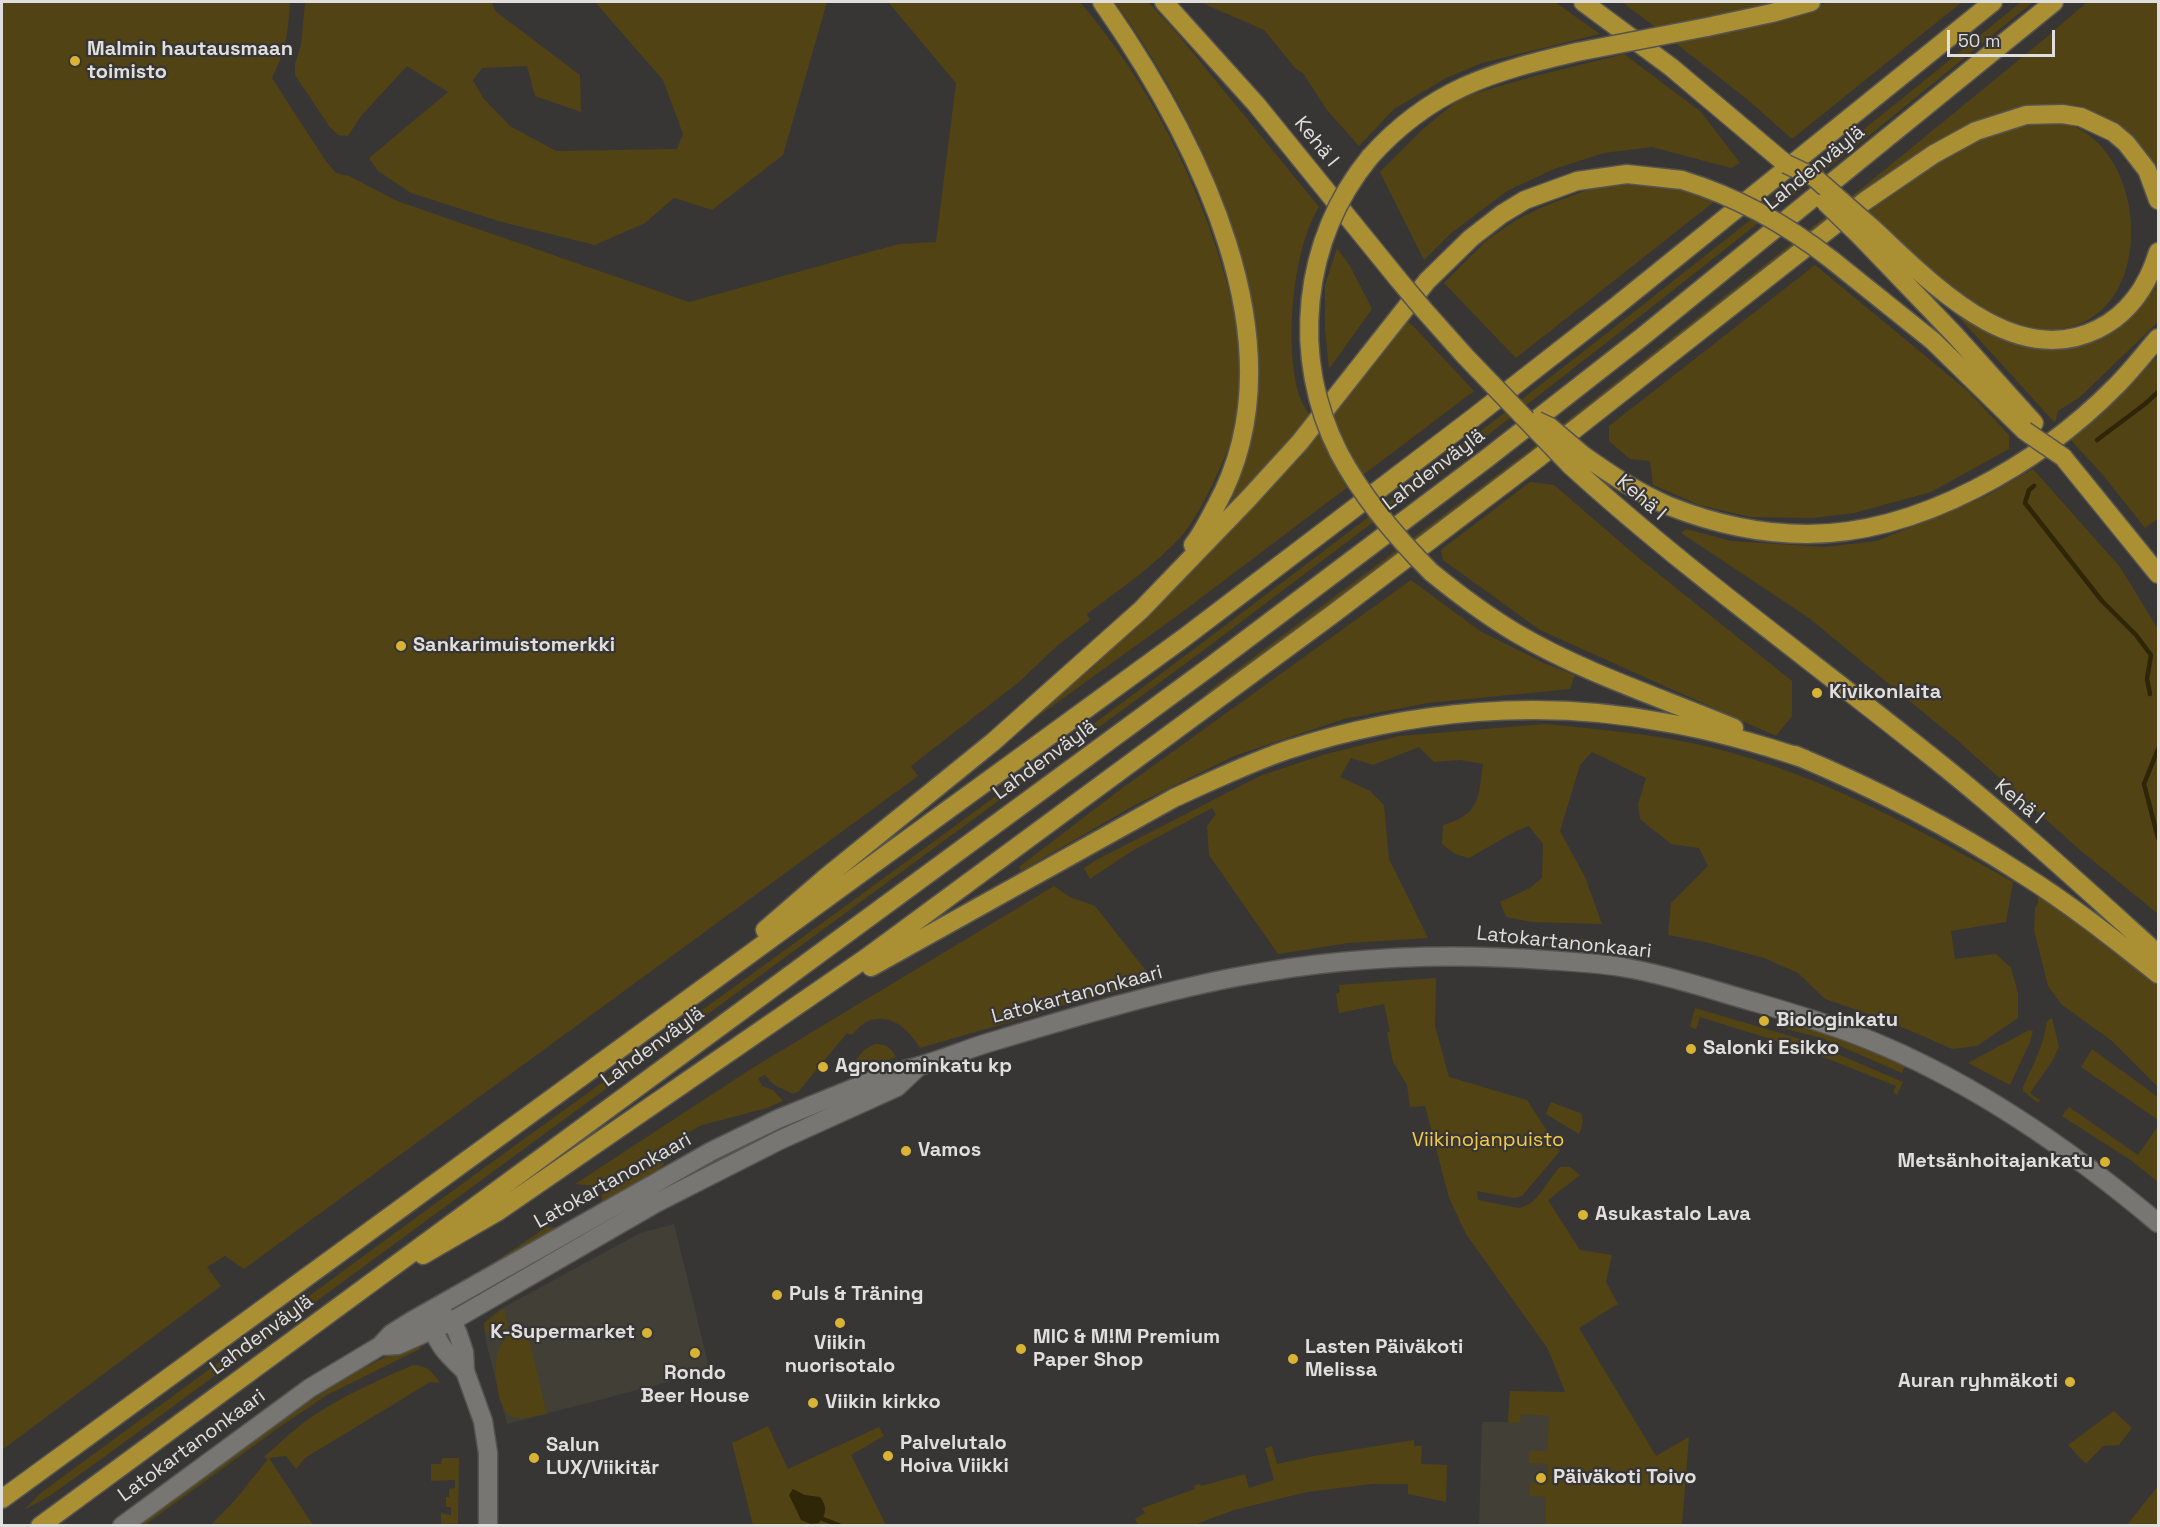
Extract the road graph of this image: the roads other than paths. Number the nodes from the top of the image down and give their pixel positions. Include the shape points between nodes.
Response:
1 (1102, 2) edge
2 (1164, 2) edge
3 (1583, 2) edge
4 (1811, 2) edge
5 (1994, 2) edge
6 (2054, 2) edge
7 (2158, 200) edge
8 (1865, 232) junction
9 (2158, 252) edge
10 (2158, 338) edge
11 (2029, 427) junction
12 (1576, 460) junction
13 (2158, 574) edge
14 (1141, 610) junction
15 (1805, 759) junction
16 (2158, 954) edge
17 (2158, 974) edge
18 (794, 1009) junction
19 (668, 1014) junction
20 (916, 1069) junction
21 (2158, 1223) edge
22 (362, 1290) junction
23 (433, 1310) junction
24 (452, 1321) junction
25 (432, 1330) junction
26 (380, 1346) junction
27 (465, 1371) junction
28 (2, 1499) edge
29 (40, 1526) edge
30 (122, 1526) edge
31 (488, 1526) edge

1 - 14 highway via 1164,99 1202,176 1238,283 1250,363 1245,428 1224,491 1197,541
2 - 12 highway, Kehä I, bridge via 1256,104 1465,356 1515,408 1550,427
3 - 8 highway, bridge via 1671,67
4 - 15 highway, bridge via 1503,70 1457,89 1410,118 1370,157 1341,197 1318,255 1309,316 1311,362 1320,407 1339,452 1375,510 1431,572 1517,634
5 - 19 highway, Lahdenväylä via 1473,418 1185,637
6 - 22 highway, Lahdenväylä via 1642,337 1476,466 1211,666
7 - 18 highway via 2147,170 2126,143 2113,132 2081,117 2026,115 1977,131 1934,154 1865,201 1343,607
8 - 9 highway via 1971,313 2014,334 2052,339 2081,335 2116,319 2139,295
8 - 11 highway
10 - 12 highway via 2115,386 2066,430 1996,478 1920,512 1855,530 1807,534 1721,522 1668,506
11 - 13 highway, bridge via 2063,457
11 - 14 highway, bridge via 2016,424 1933,341 1807,240 1770,217 1682,180 1627,174 1577,181 1502,213 1427,281 1300,442
12 - 16 highway, Kehä I via 1664,548 1938,762
14 - 19 highway via 993,742 825,878
15 - 17 highway via 1971,842 2057,898
15 - 18 highway via 1679,725 1582,711 1488,711 1400,721 1343,734 1286,751 1174,798
18 - 22 highway via 497,1212
19 - 28 highway, Lahdenväylä
20 - 21 street, Latokartanonkaari via 969,1048 1083,1014 1235,977 1316,964 1392,956 1471,956 1625,968 1820,1021 1886,1047 2009,1112
20 - 23 street, Latokartanonkaari via 891,1072 740,1136
20 - 24 street, Latokartanonkaari via 897,1087 780,1140 648,1208
22 - 29 highway, Lahdenväylä
23 - 24 street
23 - 25 street
23 - 26 street, Latokartanonkaari via 392,1334
24 - 25 street, Latokartanonkaari
24 - 27 street via 464,1352
25 - 26 street, Latokartanonkaari via 398,1345
25 - 27 street
26 - 30 street, Latokartanonkaari via 310,1388
27 - 31 street via 487,1438

